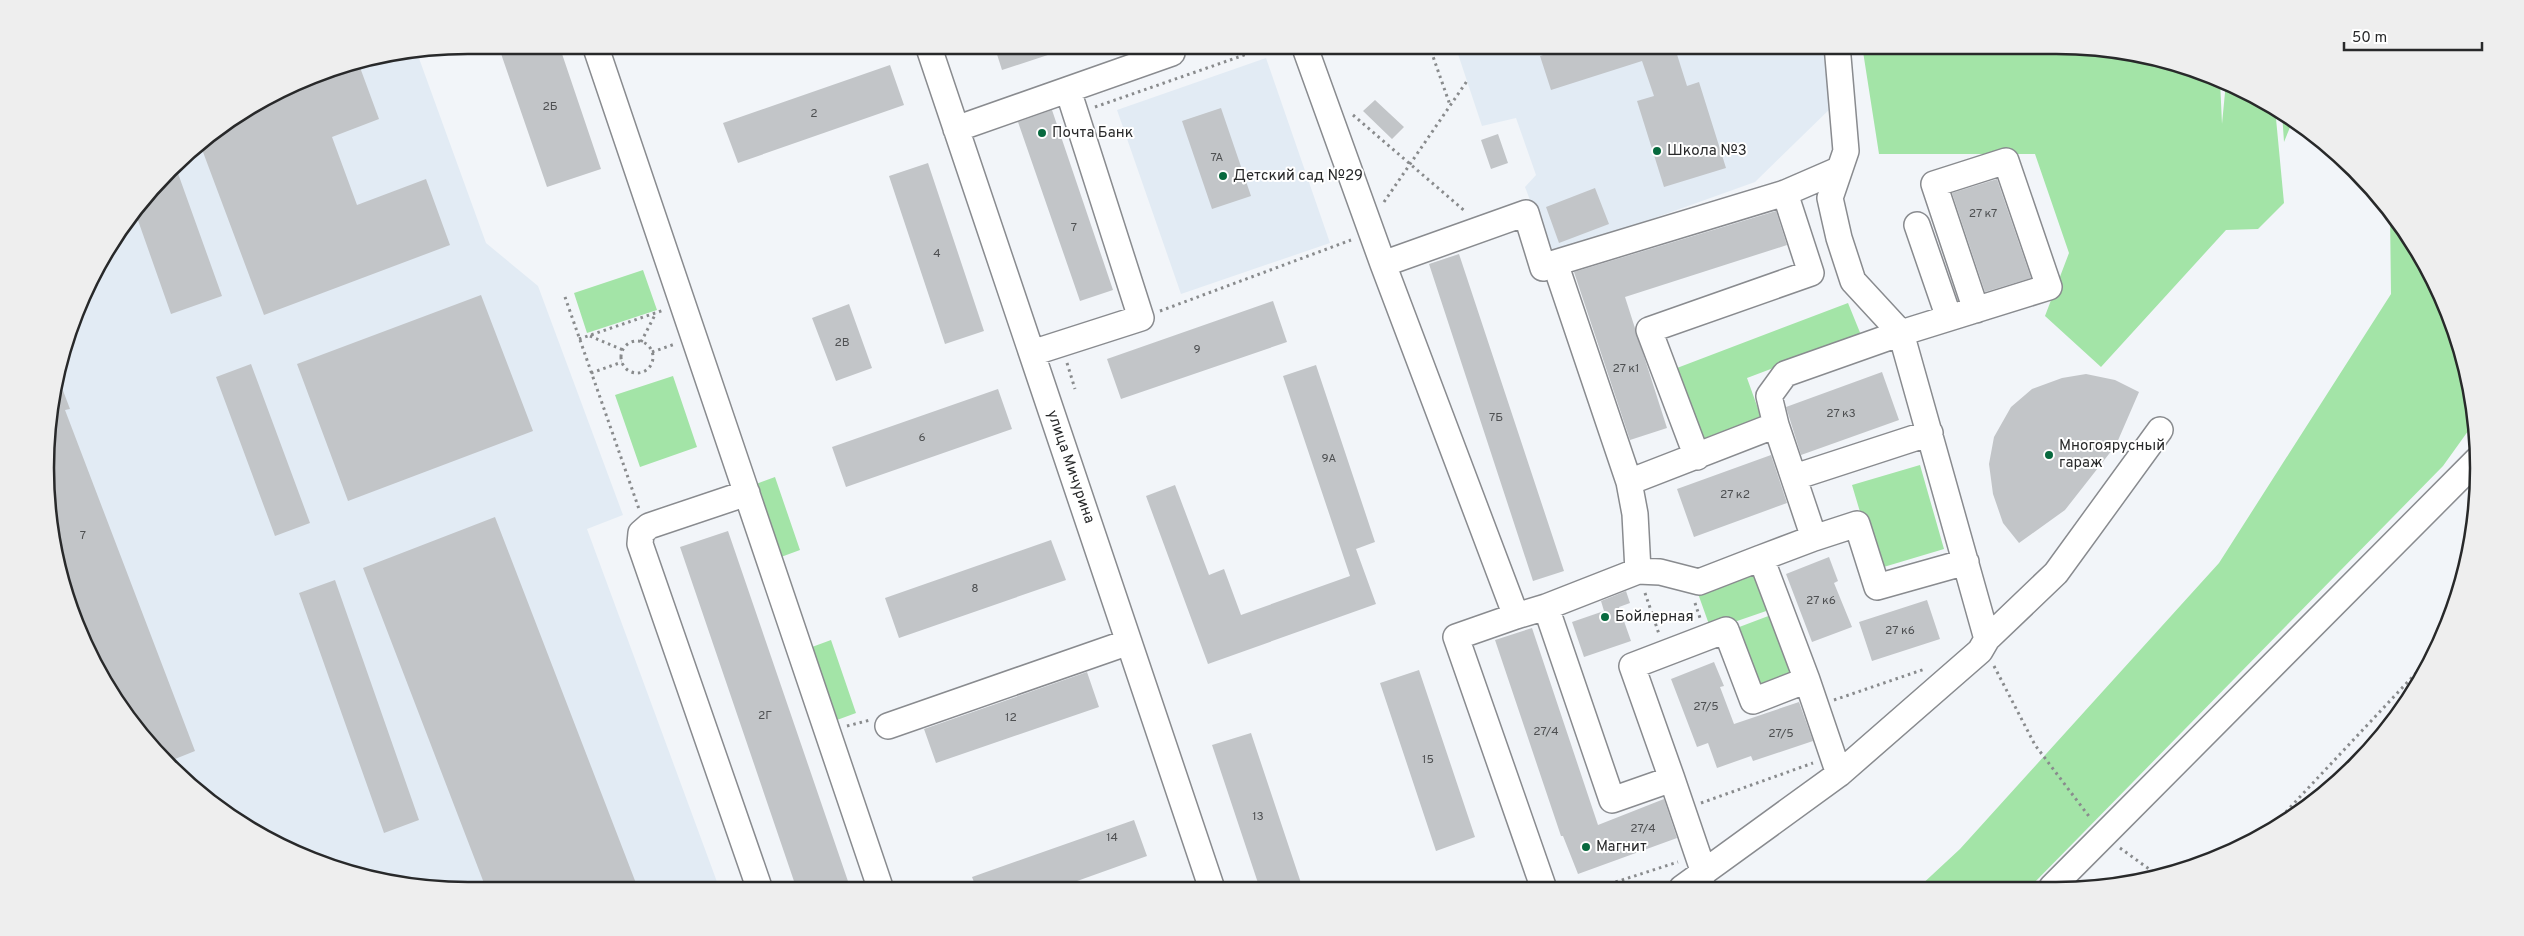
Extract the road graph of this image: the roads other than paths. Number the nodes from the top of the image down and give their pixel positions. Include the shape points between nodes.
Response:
1 (598, 54) edge
2 (931, 54) edge
3 (1172, 54) edge
4 (1307, 54) edge
5 (1838, 54) edge
6 (1068, 90) junction
7 (956, 129) junction
8 (1838, 170) junction
9 (1784, 193) junction
10 (1917, 225) dead end
11 (1555, 263) junction
12 (1383, 264) junction
13 (1976, 310) junction
14 (1949, 318) junction
15 (1901, 333) junction
16 (1032, 353) junction
17 (1776, 425) junction
18 (2160, 430) dead end
19 (1930, 433) junction
20 (1697, 457) junction
21 (2470, 467) edge
22 (1795, 477) junction
23 (1629, 482) junction
24 (747, 493) junction
25 (1814, 538) junction
26 (1761, 558) junction
27 (1966, 562) junction
28 (1638, 571) junction
29 (1546, 607) junction
30 (1516, 616) junction
31 (1129, 642) junction
32 (1984, 645) junction
33 (1808, 680) junction
34 (878, 722) road end
35 (1836, 765) junction
36 (1672, 779) junction
37 (1701, 864) junction
38 (757, 882) edge
39 (878, 882) edge
40 (1210, 882) edge
41 (1542, 882) edge
42 (1687, 882) edge
43 (2058, 882) edge

1 - 24 street
2 - 7 street, улица Мичурина
3 - 6 street
4 - 12 street
5 - 8 street via 1846,151
6 - 7 street
6 - 16 street via 1141,318
7 - 16 street, улица Мичурина
8 - 9 street
8 - 15 street via 1830,198 1854,281
9 - 11 street
9 - 20 street via 1811,273 1649,330
10 - 14 street
11 - 12 street via 1543,268 1526,213
11 - 23 street
12 - 30 street
13 - 13 street via 2049,287 2006,161 1934,184
13 - 14 street
14 - 15 street
15 - 17 street via 1785,374 1769,396
15 - 19 street
16 - 31 street, улица Мичурина
17 - 20 street
17 - 22 street
18 - 32 street via 2056,573
19 - 22 street
19 - 27 street
20 - 23 street
21 - 43 street
22 - 25 street
23 - 28 street via 1635,514
24 - 38 street via 649,526 641,533 640,544
24 - 39 street
25 - 26 street
25 - 27 street via 1857,524 1877,587
26 - 28 street via 1698,582 1660,572
26 - 33 street
27 - 32 street
28 - 29 street
29 - 30 street
29 - 36 street via 1612,800
30 - 41 street via 1456,637
31 - 34 street
31 - 40 street, улица Мичурина
32 - 35 street
33 - 35 street
33 - 36 street via 1753,701 1726,630 1632,666
35 - 37 street
36 - 37 street
37 - 42 street

